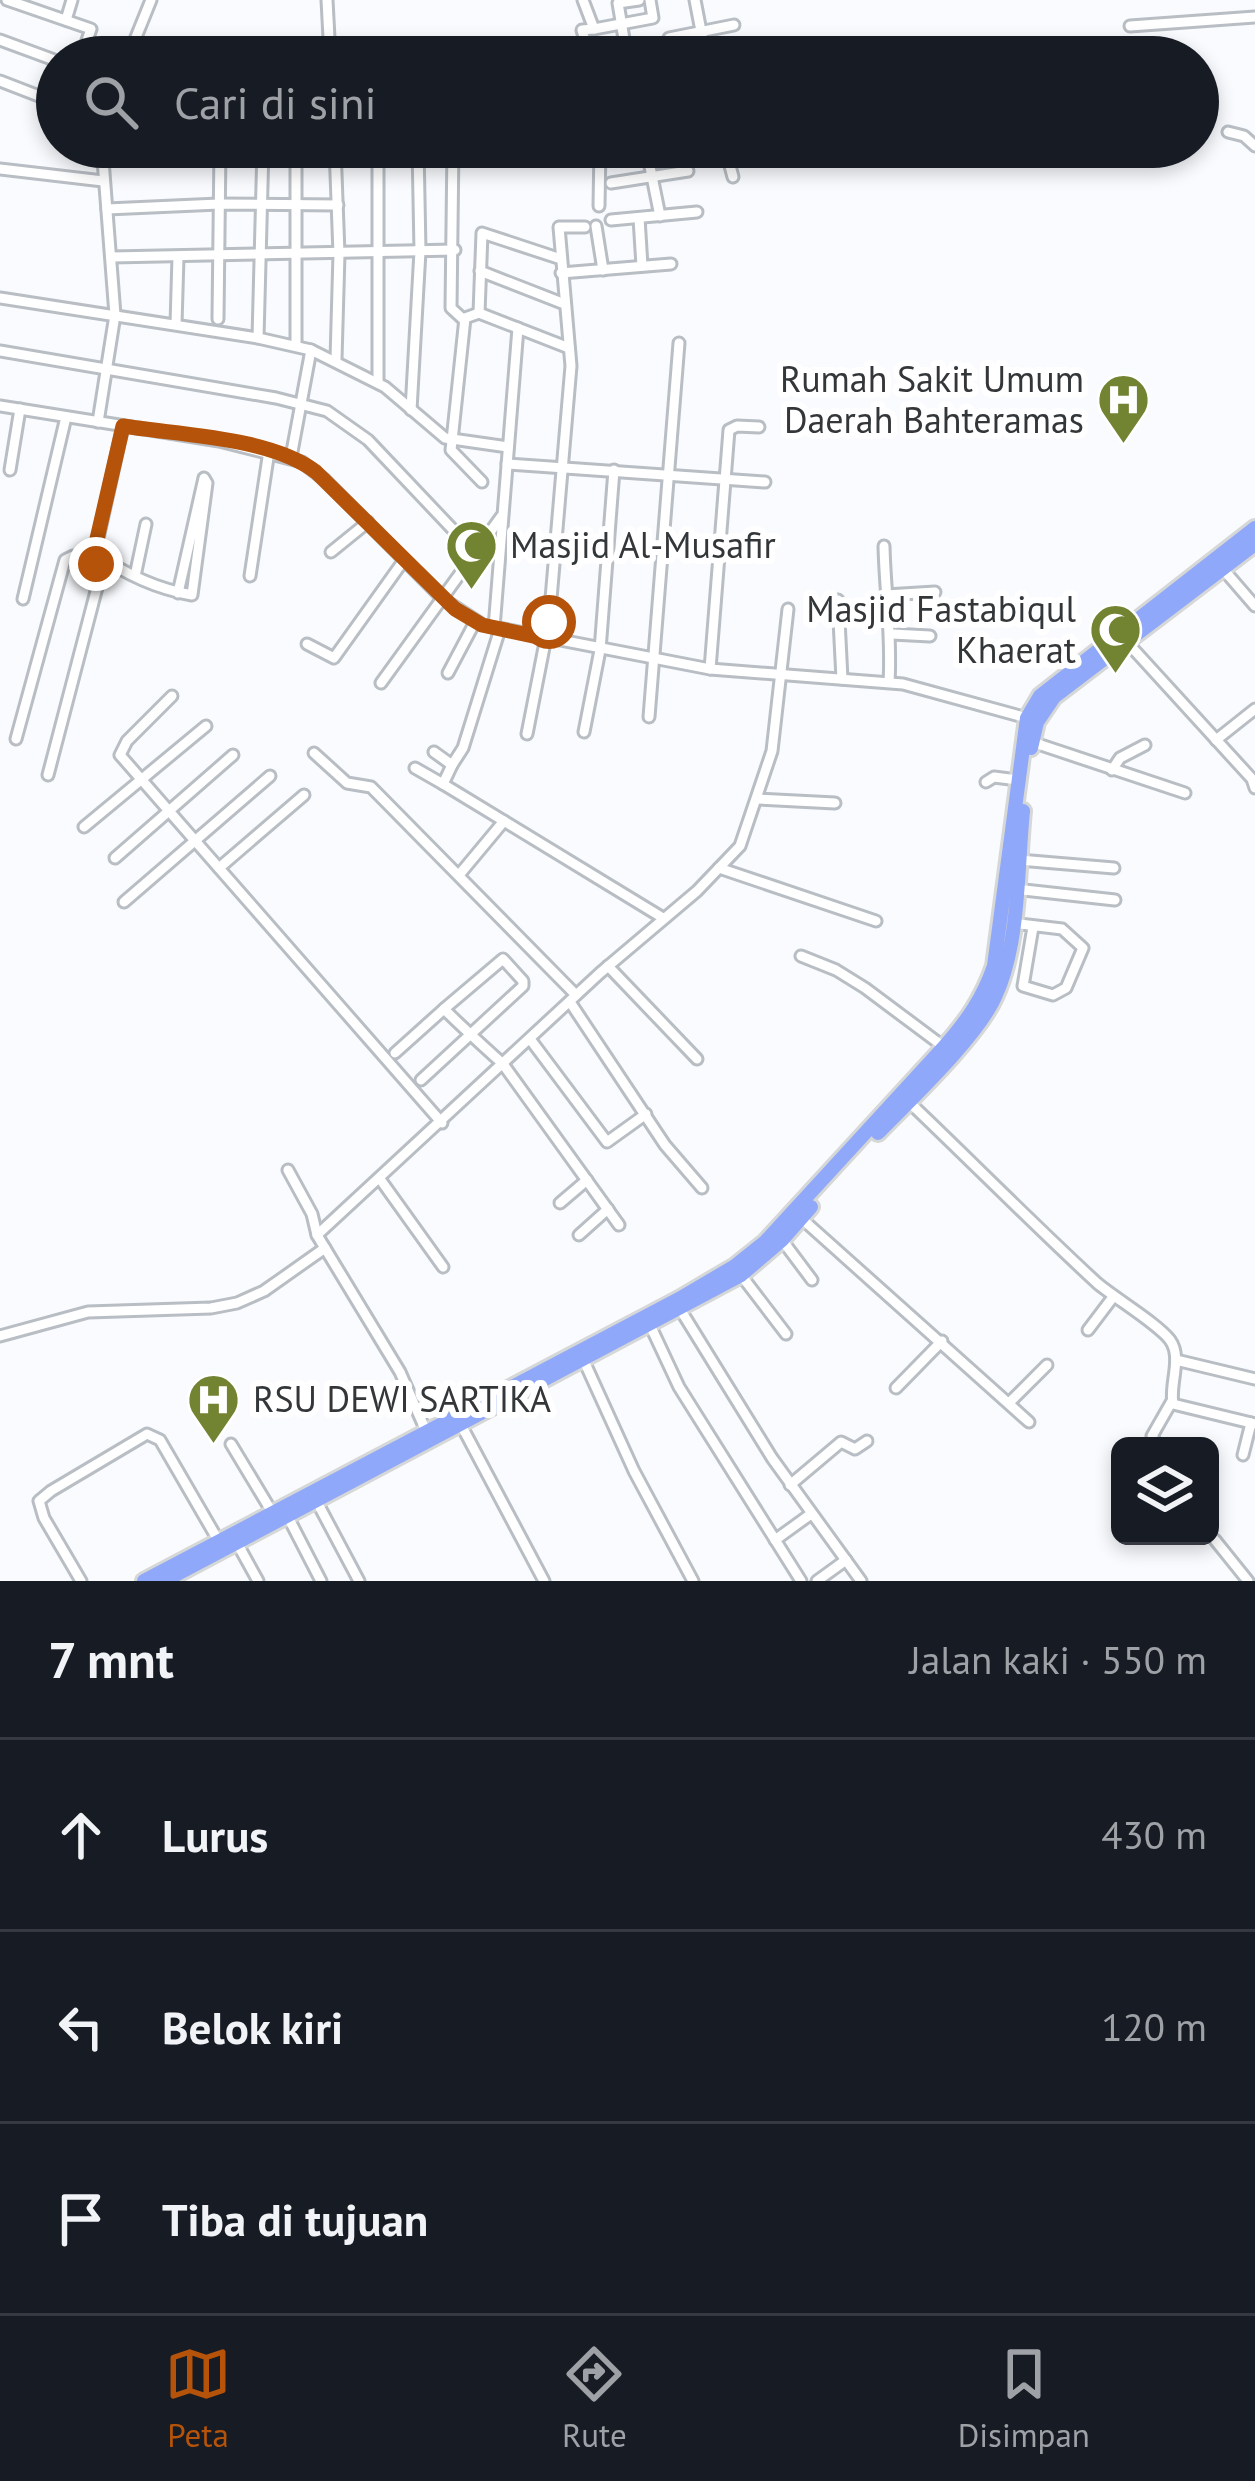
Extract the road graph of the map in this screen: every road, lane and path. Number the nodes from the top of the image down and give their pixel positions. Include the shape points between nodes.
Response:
1 (7, 0) edge
2 (72, 0) edge
3 (151, 0) edge
4 (327, 0) edge
5 (583, 0) edge
6 (639, 0) edge
7 (650, 0) edge
8 (695, 0) edge
9 (1255, 17) edge
10 (66, 20) junction
11 (621, 23) junction
12 (734, 25) dead end
13 (1130, 26) dead end
14 (594, 29) junction
15 (700, 31) junction
16 (88, 36) edge
17 (136, 36) edge
18 (329, 36) edge
19 (584, 36) edge
20 (623, 36) edge
21 (678, 36) edge
22 (701, 36) edge
23 (0, 40) edge
24 (36, 53) edge
25 (0, 81) edge
26 (36, 95) edge
27 (1228, 132) dead end
28 (1255, 146) edge
29 (103, 168) edge
30 (220, 168) edge
31 (261, 168) edge
32 (296, 168) edge
33 (336, 168) edge
34 (378, 168) edge
35 (418, 168) edge
36 (453, 168) edge
37 (600, 168) edge
38 (650, 168) edge
39 (730, 168) edge
40 (0, 169) edge
41 (688, 171) dead end
42 (652, 176) junction
43 (733, 177) dead end
44 (103, 181) junction
45 (611, 183) dead end
46 (219, 204) junction
47 (260, 205) junction
48 (338, 205) junction
49 (297, 206) junction
50 (599, 206) dead end
51 (107, 209) junction
52 (697, 212) dead end
53 (660, 216) junction
54 (639, 218) junction
55 (610, 220) dead end
56 (455, 250) junction
57 (420, 251) junction
58 (380, 252) junction
59 (339, 254) junction
60 (220, 256) junction
61 (261, 256) junction
62 (296, 256) junction
63 (112, 257) junction
64 (178, 257) junction
65 (560, 259) junction
66 (671, 264) dead end
67 (642, 266) junction
68 (603, 269) junction
69 (480, 271) junction
70 (561, 273) junction
71 (0, 298) edge
72 (562, 303) junction
73 (479, 313) junction
74 (115, 315) junction
75 (218, 319) dead end
76 (464, 320) junction
77 (176, 324) junction
78 (518, 328) junction
79 (258, 338) junction
80 (679, 343) dead end
81 (296, 346) junction
82 (569, 348) junction
83 (311, 350) junction
84 (0, 351) edge
85 (336, 359) junction
86 (106, 369) junction
87 (378, 383) junction
88 (301, 402) junction
89 (0, 406) edge
90 (20, 410) junction
91 (411, 410) junction
92 (65, 417) junction
93 (98, 422) junction
94 (123, 426) junction
95 (759, 427) dead end
96 (452, 440) junction
97 (508, 447) junction
98 (269, 451) junction
99 (291, 457) junction
100 (507, 464) junction
101 (561, 467) junction
102 (10, 470) dead end
103 (614, 470) junction
104 (670, 475) junction
105 (726, 478) junction
106 (482, 482) dead end
107 (765, 482) dead end
108 (502, 517) junction
109 (368, 523) junction
110 (146, 524) dead end
111 (1255, 528) edge
112 (1255, 544) edge
113 (884, 545) dead end
114 (331, 552) dead end
115 (475, 553) junction
116 (93, 557) junction
117 (404, 560) junction
118 (1223, 569) junction
119 (135, 576) junction
120 (250, 576) dead end
121 (935, 592) dead end
122 (178, 593) junction
123 (886, 595) junction
124 (1174, 597) junction
125 (23, 599) dead end
126 (443, 599) junction
127 (838, 600) dead end
128 (1255, 606) edge
129 (788, 609) dead end
130 (475, 622) junction
131 (497, 628) junction
132 (892, 634) junction
133 (930, 636) dead end
134 (547, 639) junction
135 (1126, 641) junction
136 (307, 644) dead end
137 (600, 650) junction
138 (653, 660) junction
139 (710, 669) junction
140 (448, 673) dead end
141 (781, 677) junction
142 (842, 679) junction
143 (889, 682) junction
144 (381, 683) dead end
145 (172, 696) dead end
146 (1255, 709) edge
147 (649, 717) dead end
148 (1028, 718) junction
149 (206, 726) dead end
150 (584, 733) dead end
151 (527, 734) dead end
152 (16, 739) dead end
153 (1216, 740) junction
154 (1032, 742) junction
155 (1145, 745) dead end
156 (434, 752) dead end
157 (314, 753) dead end
158 (233, 755) dead end
159 (452, 765) junction
160 (415, 768) dead end
161 (1112, 770) junction
162 (48, 775) dead end
163 (270, 776) dead end
164 (1018, 780) junction
165 (142, 781) junction
166 (986, 782) dead end
167 (443, 784) junction
168 (1255, 788) edge
169 (1185, 793) dead end
170 (304, 795) dead end
171 (758, 799) junction
172 (835, 803) dead end
173 (168, 812) junction
174 (504, 821) junction
175 (84, 827) dead end
176 (1015, 839) junction
177 (195, 842) junction
178 (115, 858) dead end
179 (1019, 860) junction
180 (218, 868) junction
181 (718, 868) junction
182 (1114, 868) dead end
183 (459, 875) junction
184 (1015, 889) junction
185 (1115, 900) dead end
186 (124, 902) dead end
187 (663, 917) junction
188 (876, 921) dead end
189 (1011, 923) junction
190 (1034, 927) junction
191 (801, 956) dead end
192 (608, 966) junction
193 (573, 999) junction
194 (444, 1010) junction
195 (472, 1036) junction
196 (530, 1040) junction
197 (944, 1047) junction
198 (395, 1053) dead end
199 (697, 1059) dead end
200 (503, 1064) junction
201 (421, 1079) dead end
202 (909, 1102) junction
203 (646, 1114) junction
204 (442, 1123) junction
205 (869, 1137) junction
206 (288, 1170) dead end
207 (380, 1179) junction
208 (587, 1180) junction
209 (702, 1188) dead end
210 (560, 1203) dead end
211 (608, 1209) junction
212 (801, 1218) junction
213 (619, 1225) dead end
214 (317, 1235) junction
215 (579, 1235) dead end
216 (782, 1240) junction
217 (325, 1248) junction
218 (443, 1267) dead end
219 (741, 1275) junction
220 (812, 1280) dead end
221 (1114, 1298) junction
222 (680, 1309) junction
223 (650, 1325) junction
224 (1088, 1330) dead end
225 (786, 1334) dead end
226 (0, 1336) edge
227 (942, 1341) junction
228 (1176, 1360) junction
229 (584, 1361) junction
230 (1047, 1365) dead end
231 (1255, 1379) edge
232 (896, 1388) dead end
233 (1172, 1401) junction
234 (1009, 1403) junction
235 (459, 1421) junction
236 (1029, 1422) dead end
237 (1253, 1423) edge
238 (426, 1431) junction
239 (1153, 1437) edge
240 (868, 1441) dead end
241 (231, 1444) dead end
242 (1244, 1455) dead end
243 (790, 1484) junction
244 (316, 1502) junction
245 (272, 1512) junction
246 (811, 1514) junction
247 (288, 1517) junction
248 (218, 1540) junction
249 (775, 1540) junction
250 (237, 1543) junction
251 (1219, 1545) edge
252 (846, 1560) junction
253 (1245, 1577) edge
254 (81, 1581) edge
255 (144, 1581) edge
256 (164, 1581) edge
257 (258, 1581) edge
258 (321, 1581) edge
259 (358, 1581) edge
260 (544, 1581) edge
261 (693, 1581) edge
262 (801, 1581) edge
263 (818, 1581) edge
264 (861, 1581) edge
265 (1230, 1581) edge

1 - 10 street
2 - 10 street
3 - 17 street
4 - 18 street
5 - 14 street
6 - 11 street via 618,3
7 - 11 street via 653,18
8 - 15 street
9 - 13 street
10 - 16 street via 91,29
11 - 14 street
11 - 20 street
12 - 15 street
14 - 19 street
15 - 21 street
15 - 22 street
23 - 24 street
25 - 26 street
27 - 28 street
29 - 44 street
30 - 46 street
31 - 47 street
32 - 49 street
33 - 48 street
34 - 58 street
35 - 57 street
36 - 56 street
37 - 50 street
38 - 42 street
39 - 43 street
40 - 44 street
41 - 42 street
42 - 45 street
42 - 53 street
44 - 51 street
46 - 47 street
46 - 51 street
46 - 60 street
47 - 49 street
47 - 61 street
48 - 49 street
48 - 59 street
49 - 62 street
51 - 63 street
52 - 53 street
53 - 54 street
54 - 55 street
54 - 67 street
56 - 57 street
56 - 76 street via 451,308
57 - 58 street
57 - 91 street
58 - 59 street
58 - 87 street
59 - 62 street
59 - 85 street
60 - 61 street
60 - 64 street
60 - 75 street
61 - 62 street
61 - 79 street
62 - 81 street
63 - 64 street
63 - 74 street
64 - 77 street
65 - 68 street via 559,227 591,226
65 - 69 street via 482,233
65 - 70 street
66 - 67 street
67 - 68 street
68 - 70 street
69 - 72 street
69 - 73 street
70 - 72 street
71 - 74 street
72 - 82 street
73 - 76 street
73 - 78 street
74 - 77 street
74 - 86 street
76 - 96 street
77 - 79 street
78 - 82 street
78 - 97 street
79 - 81 street
80 - 104 street
81 - 83 street
82 - 101 street
83 - 85 street
83 - 88 street
84 - 86 street
85 - 87 street
86 - 88 street
86 - 93 street
87 - 91 street
88 - 99 street
88 - 115 street via 352,426
89 - 90 street
90 - 92 street
90 - 102 street
91 - 96 street
92 - 93 street
92 - 125 street
93 - 94 street
94 - 98 street
94 - 116 street
95 - 105 street via 729,430
96 - 97 street
96 - 106 street via 453,454
97 - 100 street
98 - 99 street
98 - 120 street
99 - 109 street
100 - 101 street
100 - 108 street
101 - 103 street
101 - 134 street
103 - 104 street
103 - 137 street
104 - 105 street
104 - 138 street
105 - 107 street
105 - 139 street
108 - 115 street
108 - 131 street
109 - 114 street
109 - 117 street
110 - 119 street
111 - 124 highway
112 - 118 highway
113 - 123 street
115 - 126 street
116 - 119 street
116 - 152 street via 65,560
116 - 162 street via 100,576
117 - 126 street
117 - 136 street via 334,658
118 - 124 highway
118 - 128 street
119 - 122 street
121 - 123 street
122 - 122 street via 192,596 204,478
123 - 132 street
124 - 135 highway
124 - 148 highway via 1040,696
126 - 130 street
126 - 144 street
127 - 142 street
129 - 141 street
130 - 131 street
130 - 140 street
131 - 134 street
131 - 159 street via 473,726
132 - 133 street
132 - 143 street
134 - 137 street
134 - 151 street
135 - 153 street
135 - 154 highway via 1054,697
137 - 138 street
137 - 150 street
138 - 139 street
138 - 147 street
139 - 141 street
141 - 142 street
141 - 171 street
142 - 143 street
143 - 148 street
145 - 165 street via 121,749
146 - 153 street
148 - 164 highway
149 - 165 street
153 - 168 street
154 - 161 street
154 - 176 highway
155 - 161 street
156 - 159 street
157 - 183 street via 347,783 371,788
158 - 173 street
159 - 167 street
160 - 167 street
161 - 169 street
163 - 177 street
164 - 166 street
164 - 176 highway
165 - 173 street
165 - 175 street
167 - 174 street
170 - 180 street
171 - 172 street
171 - 181 street via 743,841
173 - 177 street
173 - 178 street
174 - 183 street
174 - 187 street
176 - 179 highway
176 - 197 highway via 994,966 978,1005
177 - 180 street
177 - 186 street
179 - 182 street
179 - 184 highway
180 - 204 street
181 - 187 street
181 - 188 street
183 - 193 street
184 - 185 street
184 - 189 highway
187 - 192 street
189 - 190 street
189 - 202 highway via 994,999
190 - 190 street via 1024,986 1054,995 1066,988 1083,948 1062,929
191 - 197 street via 865,988
192 - 193 street
192 - 199 street
193 - 196 street
193 - 203 street
194 - 195 street
194 - 195 street via 506,961 523,986
194 - 198 street
195 - 200 street
195 - 201 street
196 - 200 street
196 - 203 street via 607,1142
197 - 205 highway
200 - 204 street
200 - 208 street
202 - 205 highway
202 - 221 street
203 - 209 street
204 - 207 street
205 - 212 highway
205 - 235 highway via 735,1266
206 - 214 street
207 - 214 street
207 - 218 street
208 - 210 street
208 - 211 street
211 - 213 street
211 - 215 street
212 - 216 highway
212 - 227 street
214 - 217 street
216 - 219 highway
216 - 220 street
217 - 226 street via 237,1303 88,1312
217 - 238 street
219 - 222 highway
219 - 225 street
221 - 224 street
221 - 228 street via 1169,1339
222 - 223 highway
222 - 243 street
223 - 229 highway
223 - 249 street
227 - 232 street
227 - 234 street
228 - 231 street
228 - 233 street
229 - 235 highway
229 - 261 street
230 - 234 street
233 - 237 street
233 - 239 street
234 - 236 street
235 - 238 highway
235 - 244 highway
235 - 260 street
237 - 242 street
238 - 245 highway
240 - 243 street via 855,1449 841,1442
241 - 245 street
243 - 246 street
244 - 247 highway
244 - 259 street
245 - 248 highway
246 - 249 street
246 - 252 street
247 - 250 highway
247 - 258 street
248 - 254 street via 160,1440 147,1434 39,1502
248 - 255 highway
249 - 262 street
250 - 256 highway
250 - 257 street
251 - 253 street
252 - 263 street
252 - 264 street
253 - 265 street

